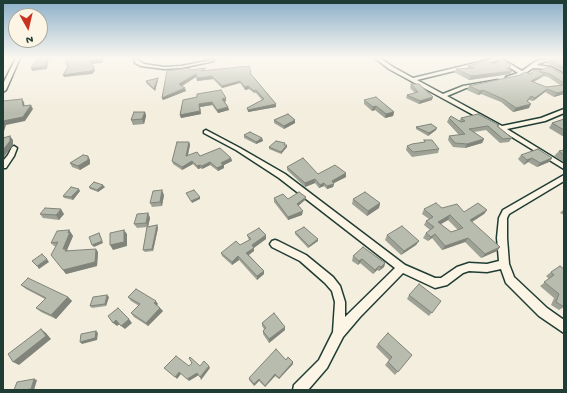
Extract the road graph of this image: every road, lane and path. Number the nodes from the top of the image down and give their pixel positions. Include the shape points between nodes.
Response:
1 (9, 76) edge
2 (406, 76) edge
3 (428, 76) edge
4 (513, 76) edge
5 (412, 80) junction
6 (3, 90) edge
7 (443, 96) junction
8 (564, 111) edge
9 (502, 128) junction
10 (206, 132) dead end
11 (14, 148) dead end
12 (3, 166) edge
13 (564, 167) edge
14 (564, 178) edge
15 (275, 244) dead end
16 (504, 264) junction
17 (402, 268) junction
18 (564, 327) edge
19 (339, 333) junction
20 (299, 390) edge

1 - 6 street
2 - 5 street
3 - 5 street
4 - 7 street via 465,87
5 - 7 street
7 - 9 street
8 - 9 street via 543,120
9 - 13 street
10 - 17 street via 282,176
11 - 12 street
14 - 16 street via 506,212 502,227
15 - 19 street via 303,258 336,289 340,302
16 - 17 street via 487,268 469,267 443,282 426,280
16 - 18 street via 510,280 543,312
17 - 19 street
19 - 20 street via 323,364

